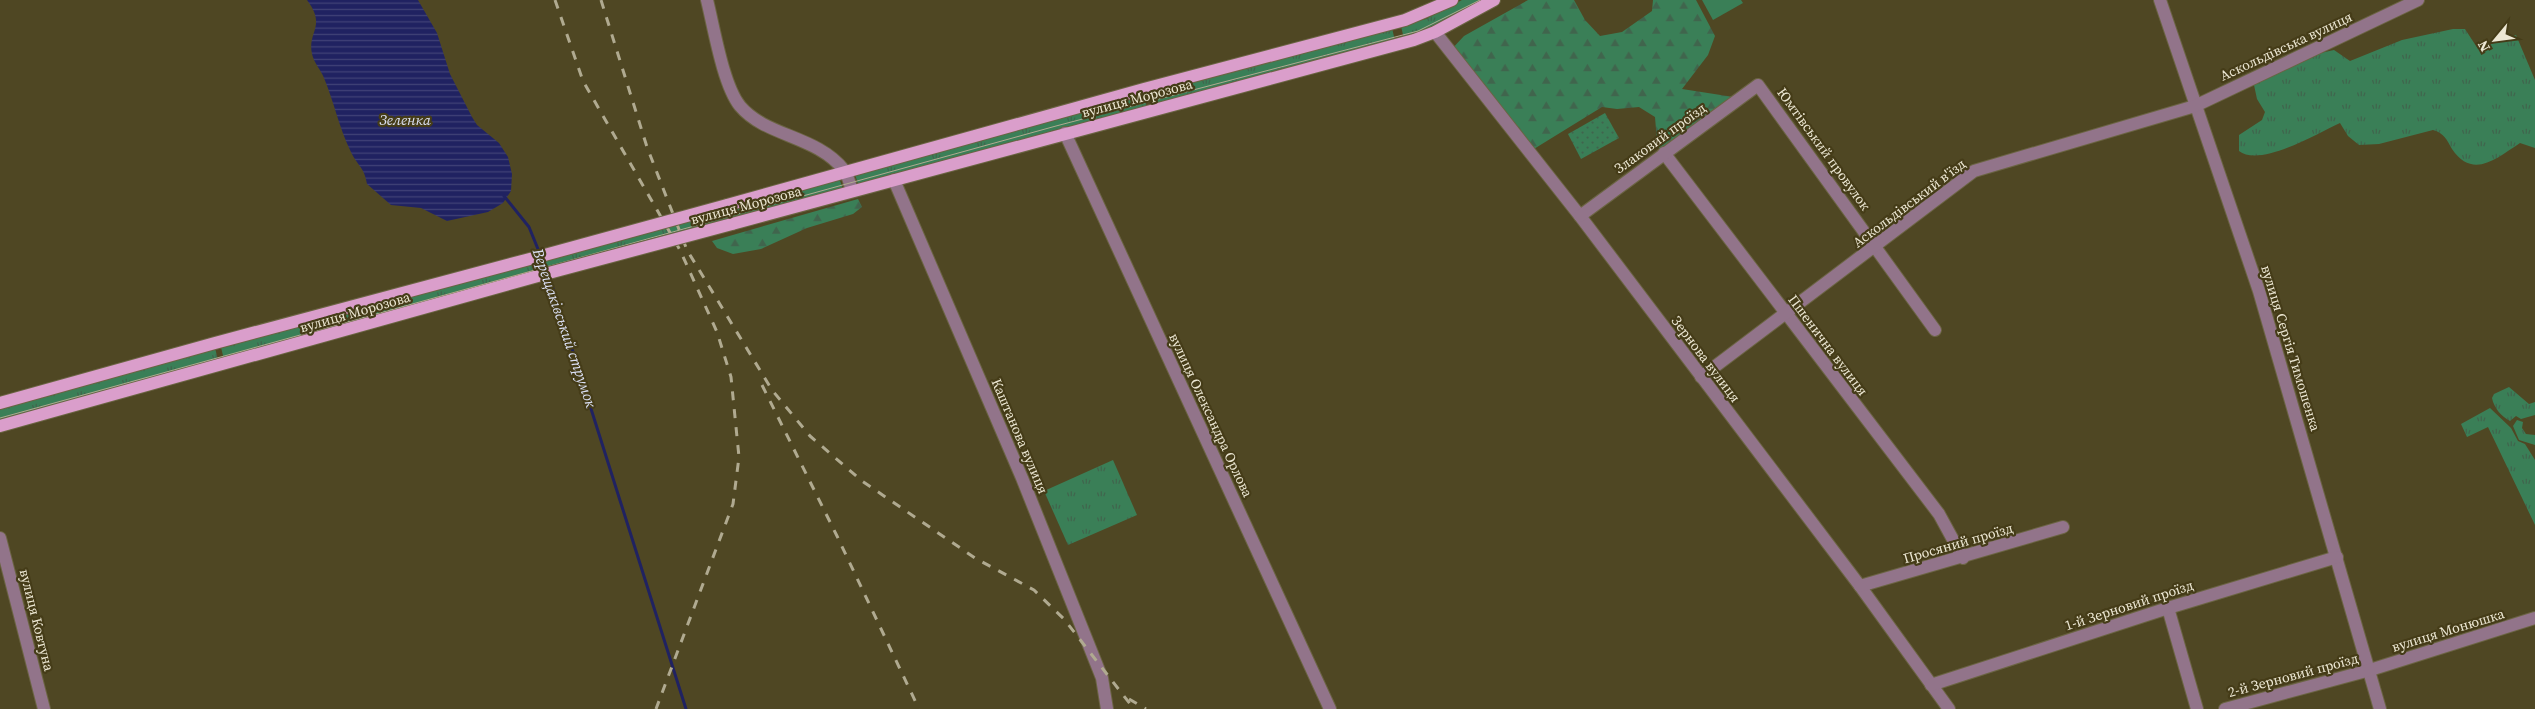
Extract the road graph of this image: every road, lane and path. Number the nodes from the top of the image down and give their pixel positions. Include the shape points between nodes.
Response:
1 (707, 0) edge
2 (1452, 0) edge
3 (1494, 0) edge
4 (2160, 0) edge
5 (2418, 0) edge
6 (1394, 24) junction
7 (1435, 32) junction
8 (1398, 44) junction
9 (1758, 85) joint
10 (1144, 89) junction
11 (2195, 106) junction
12 (1151, 110) junction
13 (1065, 133) junction
14 (1664, 153) junction
15 (845, 171) junction
16 (894, 180) junction
17 (852, 191) junction
18 (1580, 216) junction
19 (1876, 246) junction
20 (1786, 314) junction
21 (1934, 330) dead end
22 (1701, 377) junction
23 (0, 403) edge
24 (0, 426) edge
25 (2063, 528) dead end
26 (0, 538) edge
27 (2337, 557) junction
28 (1963, 558) junction
29 (1860, 586) junction
30 (2168, 608) junction
31 (2535, 618) edge
32 (2370, 670) junction
33 (1931, 685) junction
34 (44, 709) edge
35 (1107, 709) edge
36 (1330, 709) edge
37 (1948, 709) edge
38 (2197, 709) edge
39 (2225, 709) edge
40 (2380, 709) edge

1 - 15 street via 729,84 741,106 762,123 824,151
2 - 6 main road, вулиця Морозова
3 - 7 main road, вулиця Морозова
4 - 11 street, вулиця Сергія Тимошенка
5 - 11 street, Аскольдівська вулиця
6 - 8 main road
6 - 10 main road, вулиця Морозова
7 - 8 main road, вулиця Морозова
7 - 18 street, Зернова вулиця
8 - 12 main road, вулиця Морозова
9 - 14 street, Злаковий проїзд
9 - 19 street, Юмтівський провулок
10 - 12 main road
10 - 15 main road, вулиця Морозова
11 - 19 street, Аскольдівський в'їзд via 1974,171
11 - 27 street, вулиця Сергія Тимошенка via 2259,291
12 - 13 main road, вулиця Морозова
13 - 16 main road, вулиця Морозова
13 - 36 street, вулиця Олександра Орлова
14 - 18 street, Злаковий проїзд
14 - 20 street, Пшенична вулиця
15 - 17 street
15 - 23 main road, вулиця Морозова, bridge
16 - 17 main road, вулиця Морозова
16 - 35 street, Каштанова вулиця via 1022,478 1102,678
17 - 24 main road, вулиця Морозова, bridge
18 - 22 street, Зернова вулиця
19 - 20 street, Аскольдівський в'їзд
19 - 21 street, Юмтівський провулок
20 - 22 street, Аскольдівський в'їзд
20 - 28 street, Пшенична вулиця via 1939,514
22 - 29 street, Зернова вулиця
25 - 28 street, Просяний проїзд
26 - 34 street, вулиця Ковтуна
27 - 30 street, 1-й Зерновий проїзд
27 - 32 street, вулиця Сергія Тимошенка
28 - 29 street, Просяний проїзд
29 - 33 street, Зернова вулиця
30 - 33 street, 1-й Зерновий проїзд
30 - 38 street
31 - 32 street, вулиця Монюшка
32 - 39 street, 2-й Зерновий проїзд
32 - 40 street, вулиця Сергія Тимошенка
33 - 37 street, Зернова вулиця

